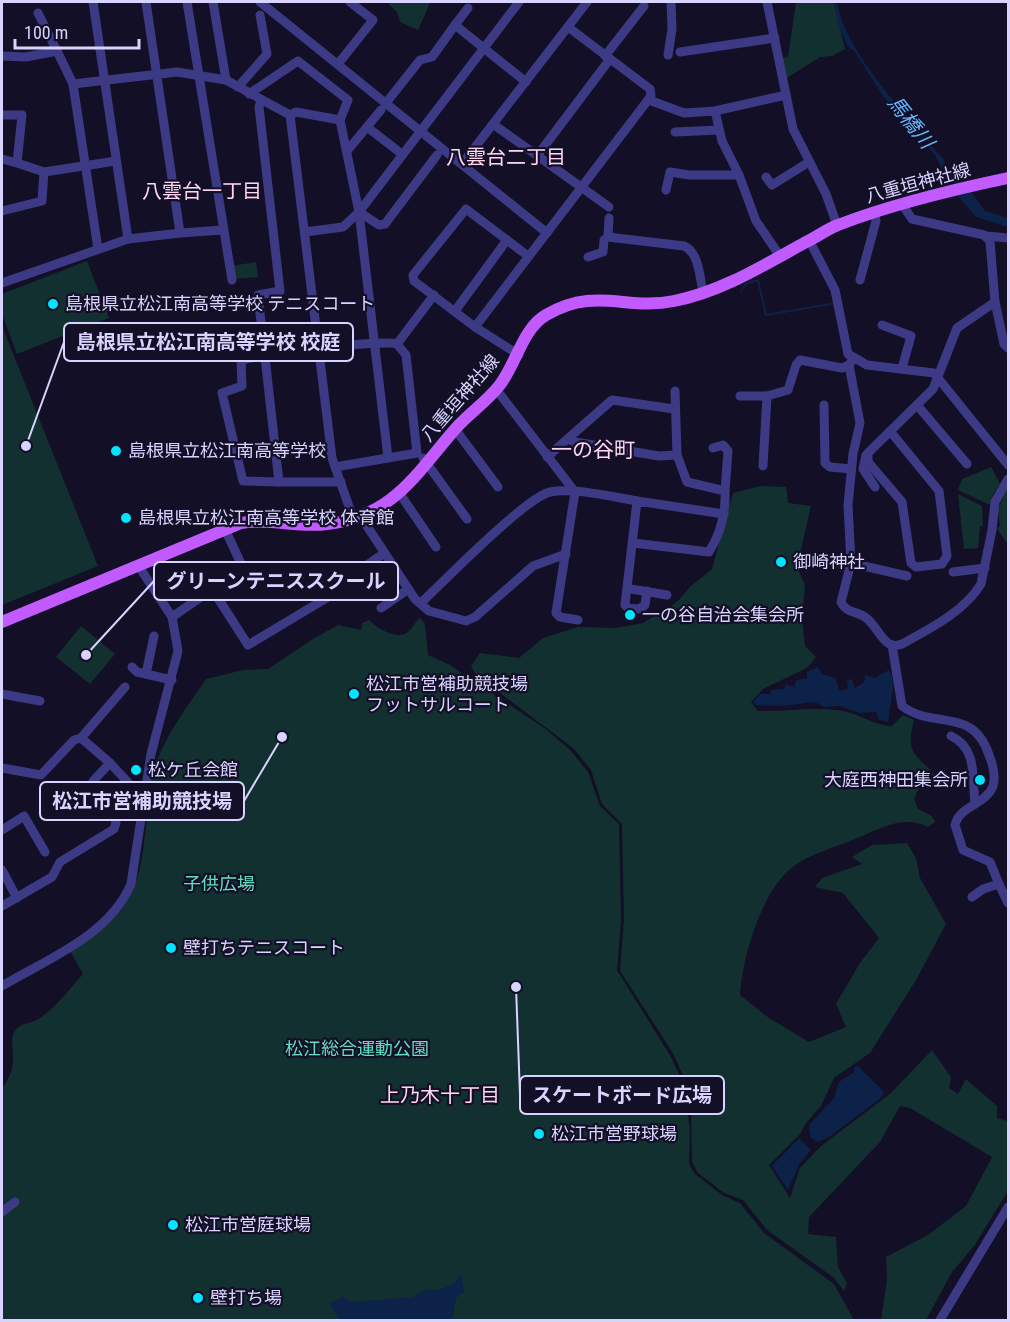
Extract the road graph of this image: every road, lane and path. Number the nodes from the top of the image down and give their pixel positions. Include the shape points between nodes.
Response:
1 (93, 2) edge
2 (146, 2) edge
3 (187, 2) edge
4 (213, 2) edge
5 (260, 2) edge
6 (278, 2) edge
7 (350, 2) edge
8 (519, 2) edge
9 (588, 2) edge
10 (671, 2) edge
11 (767, 2) edge
12 (644, 6) dead end
13 (468, 8) dead end
14 (270, 10) junction
15 (39, 13) dead end
16 (260, 15) dead end
17 (455, 25) junction
18 (568, 27) junction
19 (775, 38) junction
20 (483, 48) junction
21 (57, 51) junction
22 (680, 52) dead end
23 (668, 55) dead end
24 (2, 56) edge
25 (608, 57) junction
26 (338, 64) junction
27 (157, 74) junction
28 (200, 77) junction
29 (104, 80) junction
30 (226, 80) junction
31 (526, 82) junction
32 (73, 84) junction
33 (238, 87) junction
34 (249, 94) junction
35 (786, 95) junction
36 (649, 99) junction
37 (261, 100) junction
38 (384, 106) junction
39 (715, 111) junction
40 (2, 115) edge
41 (290, 115) junction
42 (340, 120) junction
43 (493, 124) junction
44 (367, 127) junction
45 (421, 130) junction
46 (719, 130) junction
47 (675, 132) dead end
48 (398, 151) dead end
49 (347, 152) junction
50 (437, 155) dead end
51 (537, 156) junction
52 (2, 159) edge
53 (116, 161) junction
54 (809, 162) junction
55 (17, 163) junction
56 (462, 164) junction
57 (86, 167) junction
58 (44, 172) junction
59 (739, 175) junction
60 (766, 177) dead end
61 (1008, 178) edge
62 (582, 186) junction
63 (666, 190) dead end
64 (902, 204) junction
65 (609, 207) dead end
66 (2, 211) edge
67 (359, 212) junction
68 (874, 213) junction
69 (609, 218) dead end
70 (837, 225) junction
71 (224, 230) junction
72 (305, 232) junction
73 (180, 233) junction
74 (547, 233) junction
75 (986, 236) junction
76 (608, 237) junction
77 (1008, 238) edge
78 (128, 239) junction
79 (507, 240) junction
80 (809, 240) junction
81 (98, 249) junction
82 (528, 256) junction
83 (780, 256) junction
84 (588, 257) dead end
85 (232, 280) dead end
86 (860, 280) dead end
87 (2, 283) edge
88 (703, 293) junction
89 (434, 296) junction
90 (995, 302) junction
91 (455, 311) junction
92 (882, 325) dead end
93 (476, 327) junction
94 (1005, 334) edge
95 (374, 343) junction
96 (397, 344) junction
97 (1008, 348) edge
98 (320, 350) junction
99 (264, 355) junction
100 (519, 355) junction
101 (851, 362) junction
102 (902, 368) junction
103 (938, 378) junction
104 (496, 389) junction
105 (675, 391) dead end
106 (740, 396) dead end
107 (767, 396) junction
108 (824, 405) dead end
109 (917, 405) junction
110 (674, 409) junction
111 (455, 429) junction
112 (890, 431) junction
113 (568, 439) junction
114 (713, 448) dead end
115 (417, 453) junction
116 (868, 453) junction
117 (677, 455) junction
118 (547, 457) junction
119 (388, 458) junction
120 (429, 462) junction
121 (967, 464) dead end
122 (1008, 465) edge
123 (763, 466) dead end
124 (335, 467) junction
125 (851, 469) junction
126 (1008, 479) edge
127 (279, 482) junction
128 (341, 482) junction
129 (498, 487) dead end
130 (875, 487) dead end
131 (725, 491) junction
132 (575, 492) junction
133 (400, 494) junction
134 (637, 501) junction
135 (724, 514) junction
136 (357, 517) junction
137 (467, 519) dead end
138 (225, 529) junction
139 (633, 543) junction
140 (436, 547) dead end
141 (383, 554) junction
142 (566, 554) junction
143 (851, 563) junction
144 (138, 565) junction
145 (985, 568) junction
146 (953, 572) dead end
147 (907, 576) dead end
148 (212, 589) junction
149 (631, 589) dead end
150 (407, 590) junction
151 (647, 591) junction
152 (667, 595) dead end
153 (421, 603) junction
154 (381, 608) dead end
155 (172, 617) junction
156 (578, 620) dead end
157 (2, 622) edge
158 (154, 636) dead end
159 (892, 645) junction
160 (132, 667) dead end
161 (146, 674) junction
162 (172, 680) junction
163 (124, 687) dead end
164 (2, 694) edge
165 (40, 701) dead end
166 (951, 736) dead end
167 (81, 738) junction
168 (110, 763) junction
169 (2, 768) edge
170 (93, 781) dead end
171 (143, 795) junction
172 (109, 801) dead end
173 (975, 804) junction
174 (2, 830) edge
175 (45, 852) dead end
176 (2, 870) edge
177 (999, 884) junction
178 (17, 897) junction
179 (972, 897) dead end
180 (1008, 903) edge
181 (2, 906) edge
182 (2, 986) edge
183 (15, 1202) dead end
184 (1008, 1207) edge
185 (2, 1212) edge
186 (940, 1320) edge

1 - 29 street
2 - 27 street
3 - 28 street
4 - 30 street
5 - 14 street
6 - 14 street
7 - 26 street via 373,20
8 - 20 street
9 - 18 street
10 - 23 street
11 - 19 street
12 - 25 street
13 - 17 street
14 - 26 street
15 - 21 street
16 - 33 street via 267,54
17 - 20 street
17 - 38 street via 432,57 420,60
18 - 25 street
18 - 31 street
19 - 22 street
19 - 35 street
20 - 31 street
20 - 45 street
21 - 24 street via 26,57
21 - 32 street
25 - 36 street via 650,89
25 - 51 street
26 - 38 street
27 - 28 street via 177,72
27 - 29 street
27 - 73 street
28 - 30 street
28 - 71 street
29 - 32 street
29 - 53 street
30 - 33 street
31 - 43 street
32 - 57 street
33 - 34 street
34 - 37 street
34 - 42 street via 298,61 348,100
35 - 39 street
35 - 54 street via 793,129
36 - 39 street via 684,113
36 - 62 street
37 - 41 street
37 - 99 street via 280,291 258,295
38 - 44 street
38 - 45 street
39 - 46 street
40 - 55 street via 22,115
41 - 42 street via 296,112
41 - 72 street
42 - 49 street
43 - 51 street
43 - 56 street
44 - 48 street
44 - 49 street
45 - 56 street
45 - 67 street
46 - 47 street
46 - 59 street
49 - 67 street
50 - 67 street via 385,224 379,225
51 - 62 street
52 - 55 street
53 - 57 street
53 - 78 street
54 - 60 street via 772,185
54 - 70 street
55 - 58 street
56 - 74 street
57 - 58 street
57 - 81 street
58 - 66 street via 42,201
59 - 63 street via 670,172
59 - 83 street via 756,221
61 - 64 main road, 八重垣神社線
62 - 65 street
62 - 74 street
64 - 68 main road, 八重垣神社線
64 - 75 street via 912,219
67 - 72 street via 343,227
67 - 95 street
68 - 70 main road, 八重垣神社線
68 - 86 street via 876,221
69 - 76 street
70 - 80 main road, 八重垣神社線
71 - 73 street
71 - 85 street
72 - 98 street
73 - 78 street
74 - 82 street
75 - 77 street
75 - 90 street via 990,242
76 - 84 street via 603,252
76 - 88 street via 688,247
78 - 81 street
79 - 82 street
79 - 89 street via 470,211 463,210 412,276
79 - 91 street
80 - 83 main road, 八重垣神社線
80 - 101 street via 835,290
81 - 87 street
82 - 93 street
83 - 88 main road, 八重垣神社線
88 - 100 main road, 八重垣神社線 via 660,304 596,298 569,305 538,321
89 - 91 street
89 - 96 street
90 - 94 street
90 - 103 street via 957,328
91 - 93 street
92 - 102 street via 911,336
93 - 100 street
94 - 97 street via 1004,344
95 - 96 street
95 - 98 street
95 - 119 street
96 - 115 street via 406,355
98 - 99 street
98 - 124 street
99 - 127 street
99 - 127 street via 243,359 242,386 222,393 243,481
100 - 104 main road, 八重垣神社線
101 - 102 street
101 - 107 street via 842,368 800,360 788,390
101 - 125 street via 860,423
102 - 103 street via 930,371
103 - 109 street
103 - 122 street
104 - 111 main road, 八重垣神社線
104 - 118 street
105 - 110 street
106 - 107 street
107 - 123 street
108 - 125 street via 824,462 830,467
109 - 112 street
109 - 121 street
110 - 113 street via 612,400
110 - 117 street
111 - 120 main road, 八重垣神社線
111 - 129 street
112 - 116 street
112 - 116 street via 939,491 947,556 942,564 916,567 911,563 902,502 868,462
113 - 117 street via 659,456
113 - 118 street
114 - 131 street via 723,445 728,451
115 - 119 street
115 - 120 street
116 - 130 street via 863,469
117 - 131 street via 688,484
118 - 132 street
119 - 124 street
120 - 133 main road, 八重垣神社線
120 - 137 street
124 - 128 street
125 - 143 street
126 - 145 street via 995,502
127 - 128 street
128 - 136 street
131 - 135 street
132 - 134 street
132 - 142 street
132 - 153 street via 546,494 510,520
133 - 136 main road, 八重垣神社線
133 - 140 street
134 - 135 street
134 - 139 street
135 - 139 street via 709,552
136 - 138 main road, 八重垣神社線 via 308,526 249,522
136 - 141 street
138 - 144 main road, 八重垣神社線
138 - 148 street via 243,568
139 - 151 street via 628,609 645,605
141 - 148 street via 338,588 248,645
141 - 150 street
142 - 153 street via 533,566 472,620 429,611
142 - 156 street via 556,615
143 - 147 street
143 - 159 street via 842,604 848,611 864,616
144 - 155 street
144 - 157 main road, 八重垣神社線
145 - 146 street
145 - 159 street via 981,584 970,599 940,622 902,644
148 - 155 street
149 - 151 street
150 - 153 street
150 - 154 street
151 - 152 street
155 - 162 street via 178,639
158 - 161 street
159 - 173 street via 902,706 918,714 964,723 983,741 994,776 990,792
160 - 161 street
161 - 162 street
162 - 171 street
163 - 167 street
164 - 165 street
166 - 173 street via 964,745 970,757
167 - 168 street
167 - 169 street via 74,740 41,775
168 - 170 street
168 - 171 street
171 - 182 street via 134,875 118,908 86,936
172 - 178 street via 116,823 114,829 60,862 52,877
173 - 177 street via 957,817 954,825 958,840 965,852 994,865
174 - 175 street via 24,816
176 - 178 street
177 - 179 street
177 - 180 street
178 - 181 street
183 - 185 street
184 - 186 street

